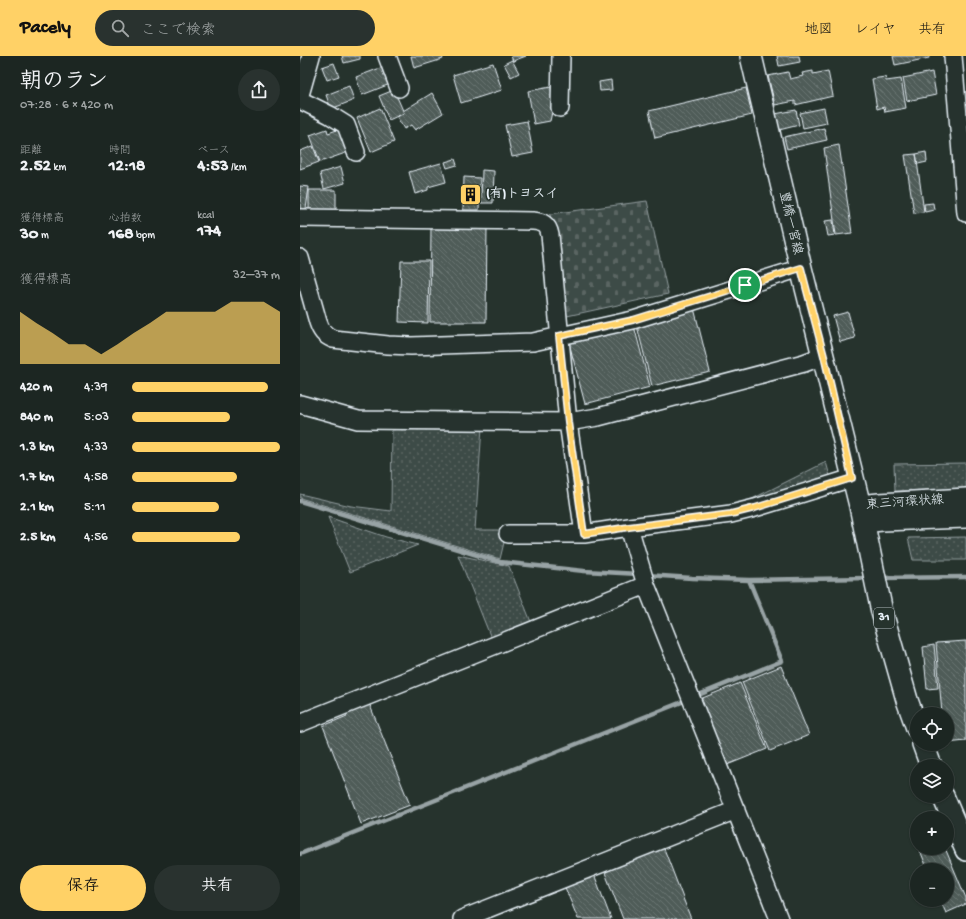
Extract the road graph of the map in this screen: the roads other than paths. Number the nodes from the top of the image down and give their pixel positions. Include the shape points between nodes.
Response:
1 (311, 56) edge
2 (387, 56) edge
3 (561, 56) edge
4 (751, 56) edge
5 (953, 56) edge
6 (399, 88) dead end
7 (300, 95) edge
8 (300, 100) edge
9 (560, 108) dead end
10 (356, 152) dead end
11 (966, 213) edge
12 (300, 218) edge
13 (300, 258) edge
14 (801, 268) junction
15 (559, 336) junction
16 (824, 356) junction
17 (300, 404) edge
18 (568, 422) junction
19 (852, 478) junction
20 (966, 500) edge
21 (861, 514) junction
22 (966, 517) edge
23 (629, 527) junction
24 (508, 534) dead end
25 (584, 534) junction
26 (646, 585) junction
27 (910, 708) edge
28 (300, 723) edge
29 (946, 803) edge
30 (736, 810) junction
31 (966, 850) edge
32 (462, 919) edge
33 (779, 919) edge

1 - 7 street
2 - 6 street
3 - 9 street
4 - 14 main road, 豊橋一宮線
5 - 11 street
8 - 10 street via 346,125
12 - 15 street via 541,222 549,229 550,235
13 - 15 street via 320,327 325,335 332,339 411,346 533,342
14 - 15 street via 633,320
14 - 16 main road, 豊橋一宮線
15 - 18 street
16 - 18 street via 598,417
16 - 19 main road, 豊橋一宮線
17 - 18 street via 358,420
18 - 25 street
19 - 21 main road, 豊橋一宮線
19 - 23 street via 731,514
20 - 21 main road, 東三河環状線 via 879,504
21 - 22 main road, 東三河環状線 via 882,520
21 - 27 main road, 東三河環状線 / 31 via 882,612
23 - 25 street
23 - 26 street
24 - 25 street
26 - 28 street
26 - 30 street
29 - 31 main road
30 - 32 street
30 - 33 street

